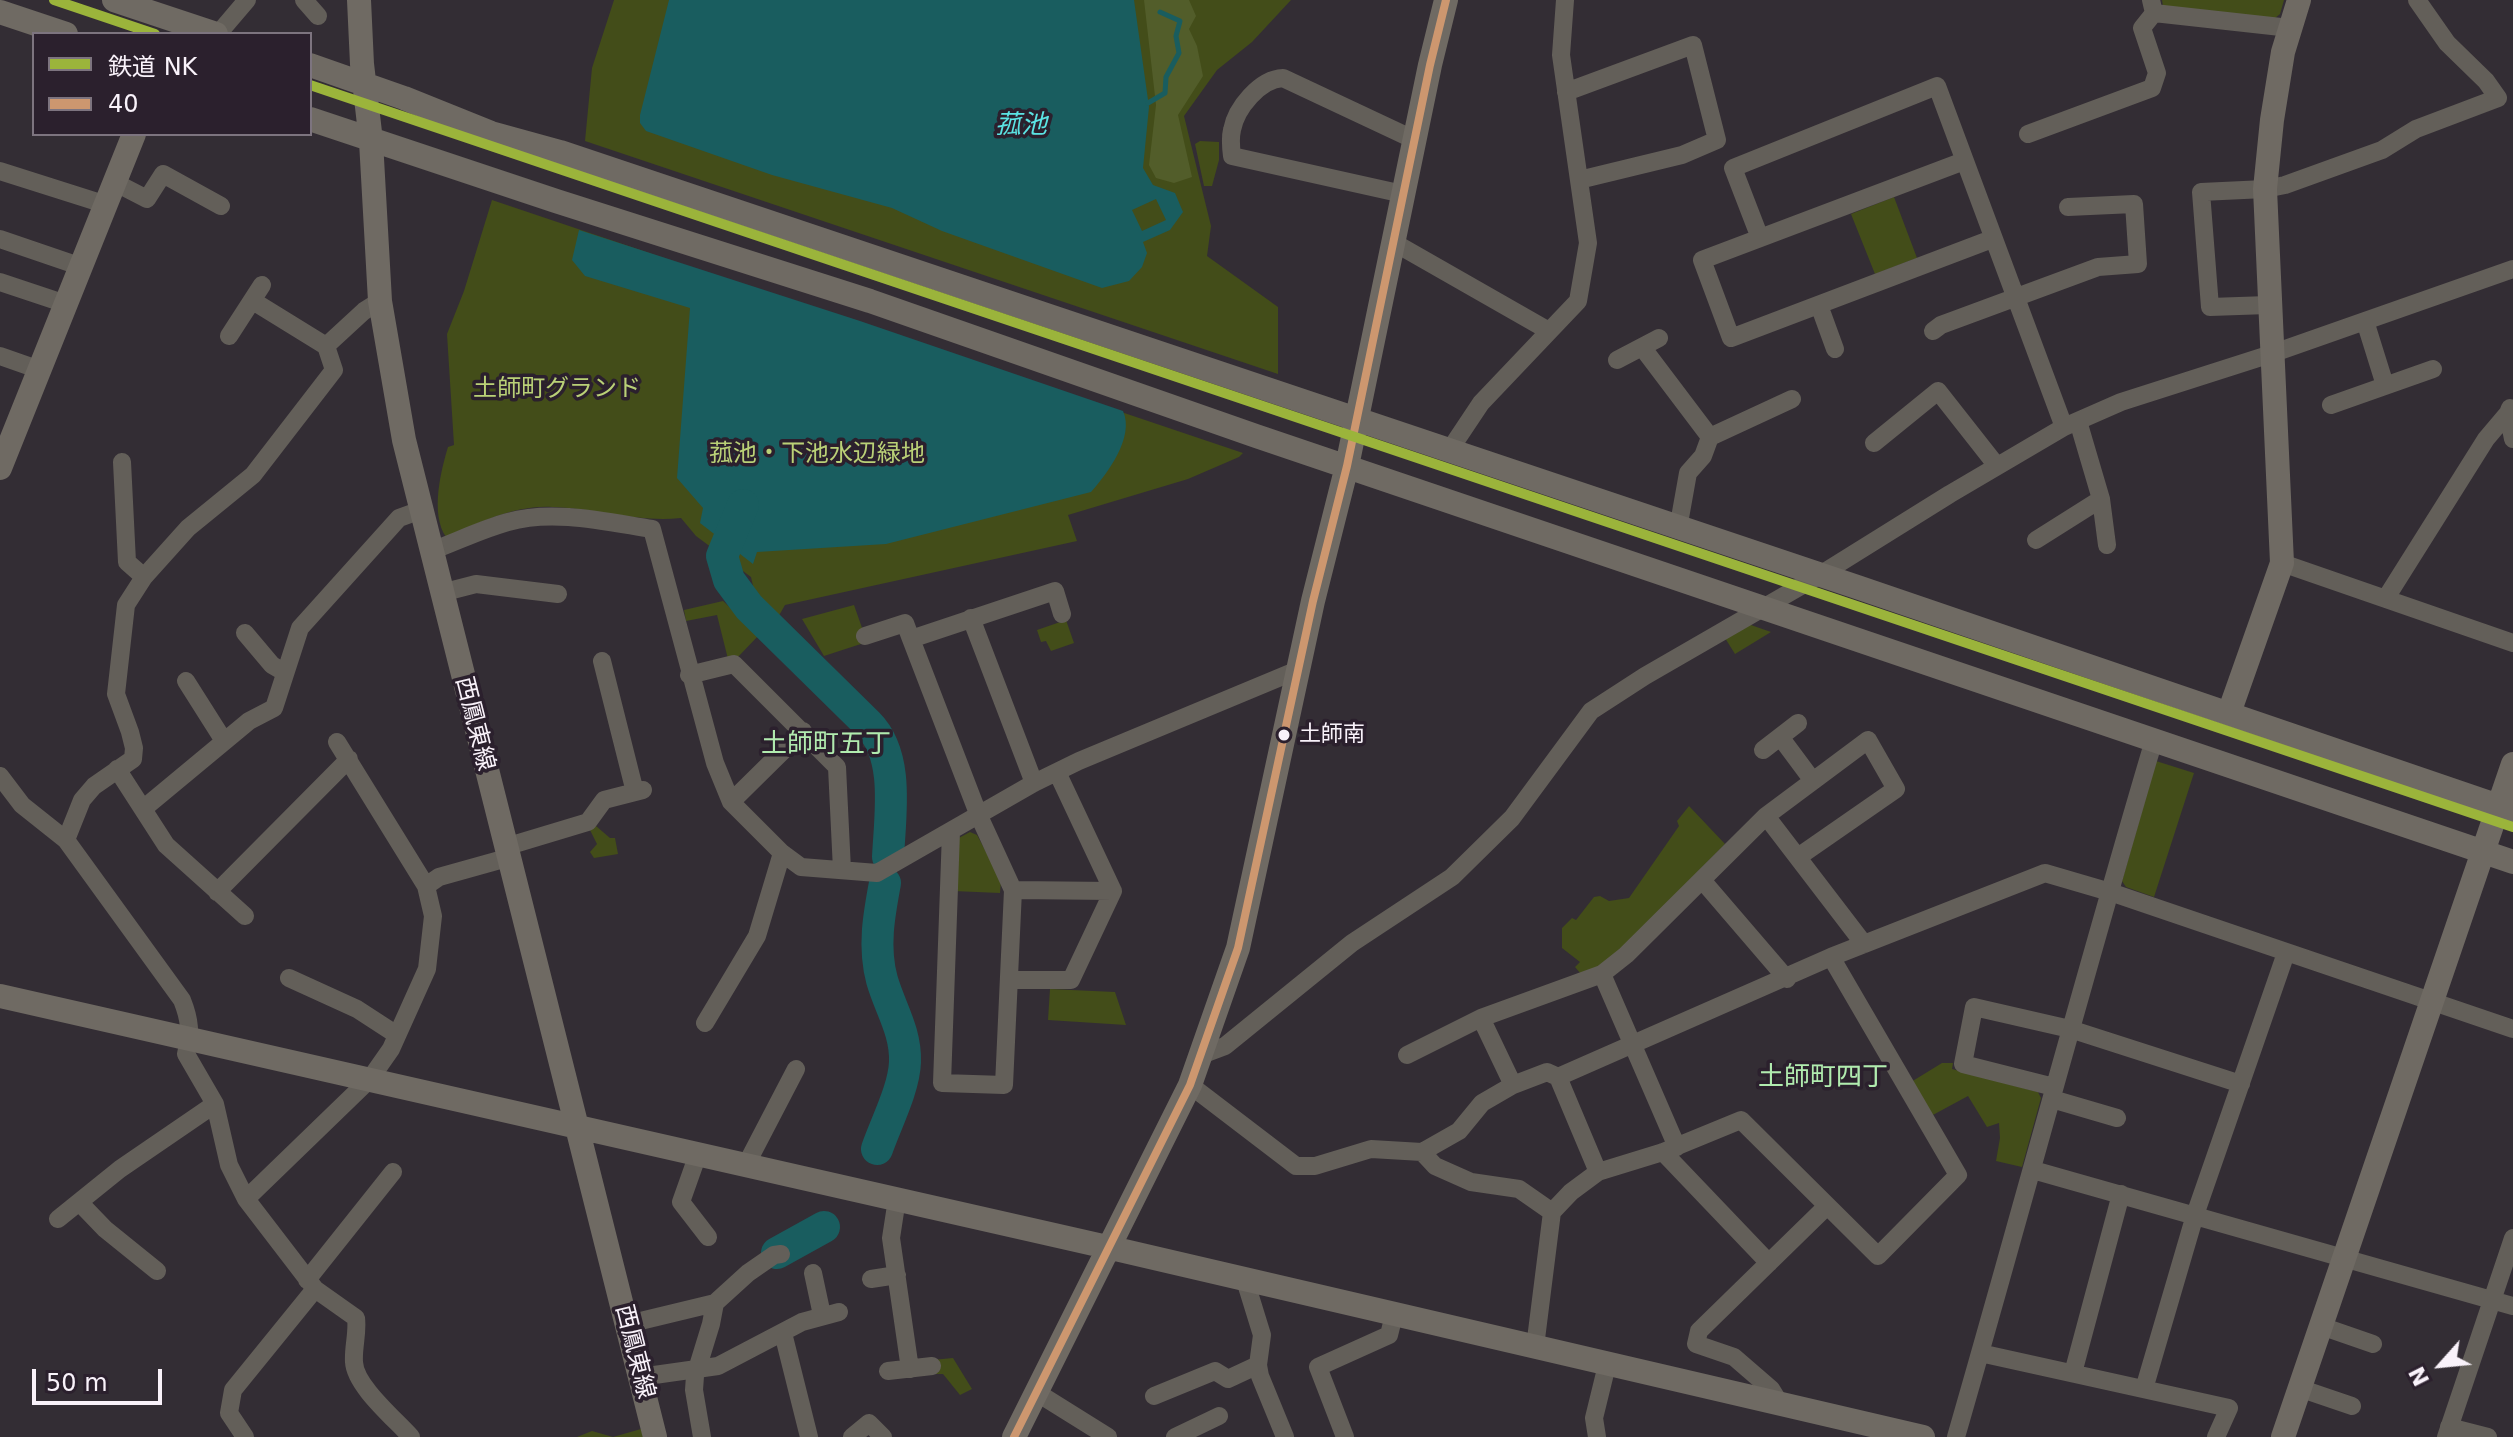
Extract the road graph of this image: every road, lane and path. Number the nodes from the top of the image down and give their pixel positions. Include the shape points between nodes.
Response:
1 (114, 0) edge
2 (247, 0) edge
3 (304, 0) edge
4 (359, 0) edge
5 (1446, 0) edge
6 (1584, 0) edge
7 (2299, 0) edge
8 (2417, 0) edge
9 (1565, 3) edge
10 (2152, 7) edge
11 (0, 12) edge
12 (318, 16) dead end
13 (2290, 28) junction
14 (60, 32) edge
15 (211, 32) edge
16 (219, 32) edge
17 (312, 66) edge
18 (364, 84) junction
19 (1566, 92) junction
20 (312, 120) edge
21 (2028, 134) dead end
22 (133, 136) edge
23 (1415, 140) junction
24 (371, 141) junction
25 (1964, 161) junction
26 (0, 171) edge
27 (1579, 180) junction
28 (2265, 189) junction
29 (112, 194) junction
30 (1403, 194) junction
31 (221, 206) dead end
32 (2068, 207) dead end
33 (1760, 238) junction
34 (0, 239) edge
35 (1992, 239) junction
36 (1393, 242) junction
37 (82, 267) junction
38 (2513, 269) edge
39 (0, 282) edge
40 (2016, 297) junction
41 (380, 301) junction
42 (66, 304) junction
43 (1819, 305) junction
44 (2268, 305) junction
45 (2365, 321) junction
46 (1549, 331) junction
47 (1933, 331) dead end
48 (229, 336) dead end
49 (326, 346) junction
50 (1835, 349) dead end
51 (2271, 354) junction
52 (0, 356) edge
53 (1617, 360) dead end
54 (2433, 369) dead end
55 (40, 370) junction
56 (2385, 385) junction
57 (1792, 399) dead end
58 (2331, 405) dead end
59 (2510, 407) edge
60 (1357, 419) junction
61 (2071, 424) junction
62 (1710, 437) junction
63 (2513, 439) edge
64 (1874, 443) dead end
65 (1449, 451) junction
66 (122, 462) dead end
67 (1347, 466) junction
68 (1997, 466) junction
69 (0, 468) edge
70 (2101, 499) junction
71 (421, 510) junction
72 (1678, 529) junction
73 (2036, 540) dead end
74 (2107, 545) dead end
75 (431, 551) junction
76 (2282, 563) junction
77 (1820, 575) junction
78 (144, 577) junction
79 (441, 593) junction
80 (558, 594) dead end
81 (2386, 598) junction
82 (1761, 608) junction
83 (1062, 614) dead end
84 (971, 618) junction
85 (245, 633) dead end
86 (865, 636) dead end
87 (911, 639) junction
88 (2513, 643) edge
89 (602, 661) dead end
90 (1300, 669) junction
91 (284, 672) junction
92 (689, 675) junction
93 (186, 681) dead end
94 (2229, 713) junction
95 (1798, 723) dead end
96 (803, 731) junction
97 (1781, 738) junction
98 (2154, 740) junction
99 (224, 741) junction
100 (337, 742) dead end
101 (1763, 750) dead end
102 (349, 759) junction
103 (2513, 764) edge
104 (117, 769) junction
105 (1057, 772) junction
106 (0, 776) edge
107 (1813, 781) junction
108 (1034, 783) junction
109 (731, 802) junction
110 (143, 809) junction
111 (2506, 809) edge
112 (979, 816) junction
113 (1766, 816) junction
114 (951, 832) junction
115 (66, 840) junction
116 (506, 852) junction
117 (782, 853) junction
118 (2481, 853) junction
119 (1798, 857) junction
120 (2513, 862) edge
121 (842, 870) junction
122 (1702, 880) junction
123 (426, 886) junction
124 (1013, 890) junction
125 (1113, 891) junction
126 (217, 892) junction
127 (2110, 892) junction
128 (245, 916) dead end
129 (1864, 944) junction
130 (2286, 953) junction
131 (1831, 957) junction
132 (1602, 974) junction
133 (289, 978) dead end
134 (1787, 979) junction
135 (1009, 980) junction
136 (0, 996) edge
137 (2431, 1001) junction
138 (1481, 1018) junction
139 (705, 1023) dead end
140 (2070, 1029) junction
141 (2513, 1029) edge
142 (397, 1035) junction
143 (190, 1038) junction
144 (1632, 1043) junction
145 (1201, 1055) junction
146 (1407, 1055) dead end
147 (796, 1069) dead end
148 (1558, 1077) junction
149 (370, 1079) junction
150 (2241, 1084) junction
151 (1190, 1085) junction
152 (1513, 1085) junction
153 (2053, 1093) junction
154 (215, 1104) junction
155 (2117, 1118) dead end
156 (576, 1125) junction
157 (1670, 1149) junction
158 (1422, 1152) junction
159 (698, 1154) junction
160 (746, 1165) junction
161 (2033, 1170) junction
162 (393, 1172) dead end
163 (1598, 1172) junction
164 (2121, 1194) junction
165 (246, 1199) junction
166 (897, 1199) junction
167 (79, 1202) junction
168 (1827, 1206) junction
169 (1552, 1212) junction
170 (2195, 1215) junction
171 (58, 1219) dead end
172 (708, 1237) dead end
173 (2513, 1238) edge
174 (1107, 1247) junction
175 (781, 1254) dead end
176 (2344, 1258) junction
177 (1769, 1263) junction
178 (157, 1271) dead end
179 (813, 1273) dead end
180 (897, 1275) junction
181 (871, 1279) dead end
182 (1245, 1280) junction
183 (311, 1285) junction
184 (2491, 1300) junction
185 (715, 1303) junction
186 (2513, 1306) edge
187 (1394, 1315) junction
188 (628, 1324) junction
189 (2321, 1326) junction
190 (783, 1333) junction
191 (2373, 1344) dead end
192 (1535, 1347) junction
193 (1980, 1353) junction
194 (1258, 1365) junction
195 (1607, 1365) junction
196 (932, 1366) dead end
197 (696, 1368) junction
198 (910, 1369) junction
199 (888, 1371) dead end
200 (2073, 1373) junction
201 (640, 1377) junction
202 (2299, 1388) junction
203 (2144, 1389) junction
204 (1036, 1392) junction
205 (1154, 1396) dead end
206 (1779, 1402) junction
207 (2352, 1406) dead end
208 (1219, 1416) dead end
209 (1845, 1428) edge
210 (2448, 1432) edge
211 (245, 1437) edge
212 (411, 1437) edge
213 (655, 1437) edge
214 (702, 1437) edge
215 (809, 1437) edge
216 (852, 1437) edge
217 (883, 1437) edge
218 (1014, 1437) edge
219 (1108, 1437) edge
220 (1175, 1437) edge
221 (1285, 1437) edge
222 (1345, 1437) edge
223 (1597, 1437) edge
224 (1923, 1437) edge
225 (1956, 1437) edge
226 (2216, 1437) edge
227 (2283, 1437) edge
228 (2488, 1437) edge

1 - 15 street
2 - 16 street
3 - 12 street
4 - 18 street, 西鳳東線
5 - 23 street
6 - 9 street
7 - 13 street
8 - 28 street via 2447,43 2498,98 2416,129 2382,150
9 - 19 street via 1561,55
10 - 13 street
10 - 21 street via 2142,28 2157,73 2152,88
11 - 14 street
13 - 28 street
17 - 18 street
18 - 24 street, 西鳳東線
18 - 60 street via 491,133
19 - 27 street
19 - 27 street via 1693,45 1717,140 1682,155
20 - 24 street
22 - 29 street
23 - 30 street
23 - 30 street via 1283,78 1250,96 1232,130 1232,156
24 - 41 street, 西鳳東線
24 - 67 street via 870,301
25 - 33 street
25 - 33 street via 1937,86 1733,168
25 - 35 street
26 - 29 street
27 - 46 street via 1588,243 1578,301
28 - 44 street
28 - 44 street via 2201,192 2210,307
29 - 31 street via 147,199 163,174
29 - 37 street
30 - 36 street
32 - 40 street via 2134,204 2138,264 2098,267
33 - 43 street via 1702,260 1731,338
34 - 37 street
35 - 40 street
35 - 43 street
36 - 46 street
36 - 60 street
37 - 42 street
38 - 45 street
39 - 42 street
40 - 47 street
40 - 61 street
41 - 49 street
41 - 71 street, 西鳳東線
42 - 55 street
43 - 50 street
44 - 51 street
45 - 51 street
45 - 56 street
46 - 65 street via 1481,403
48 - 49 street via 258,293
49 - 78 street via 334,370 253,475 188,528
51 - 61 street via 2121,402
51 - 76 street
52 - 55 street
53 - 62 street via 1650,342
54 - 56 street
55 - 69 street
56 - 58 street
57 - 62 street
59 - 63 street
59 - 81 street
60 - 65 street
60 - 67 street
61 - 68 street
61 - 70 street
62 - 72 street via 1688,473
64 - 68 street via 1938,391
65 - 72 street
66 - 78 street via 127,562
67 - 82 street
67 - 90 street
68 - 77 street
70 - 73 street
70 - 74 street
71 - 75 street, 西鳳東線
71 - 91 street via 399,518 300,628
72 - 77 street
75 - 79 street, 西鳳東線
75 - 92 street via 536,517 652,529
76 - 81 street
76 - 94 street
77 - 82 street
77 - 94 street
78 - 104 street via 126,605 116,694 133,759
79 - 80 street via 476,584
79 - 116 street, 西鳳東線
81 - 88 street
82 - 98 street
82 - 145 street via 1591,711 1512,818 1452,877 1352,943 1225,1046
83 - 84 street via 1055,591
84 - 87 street
84 - 108 street
85 - 91 street
86 - 87 street via 905,623
87 - 112 street
89 - 116 street via 639,791 604,800 588,822
90 - 105 street
90 - 145 street via 1238,948
91 - 99 street via 274,708
92 - 96 street via 734,664
92 - 109 street
93 - 99 street
94 - 111 street
95 - 97 street
96 - 109 street
96 - 121 street via 837,767
97 - 101 street
97 - 107 street
98 - 118 street
98 - 127 street
99 - 110 street
100 - 102 street
102 - 123 street
102 - 126 street
103 - 111 street
104 - 110 street
104 - 115 street via 82,800
105 - 108 street
105 - 125 street
106 - 115 street via 22,805
107 - 113 street
107 - 119 street via 1868,740 1896,789
108 - 112 street
109 - 117 street
110 - 126 street via 166,845
111 - 118 street
112 - 114 street
112 - 124 street
113 - 119 street
113 - 122 street
114 - 121 street via 877,873
114 - 135 street via 942,1083 1004,1085
115 - 143 street via 182,1000
116 - 123 street
116 - 156 street, 西鳳東線
117 - 121 street via 801,867
117 - 139 street via 757,936
118 - 120 street
118 - 137 street
119 - 129 street
122 - 132 street
122 - 134 street
123 - 142 street via 433,916 427,969
124 - 125 street
124 - 135 street
125 - 135 street via 1071,980
126 - 128 street
127 - 129 street via 2045,873
127 - 130 street
127 - 140 street
129 - 131 street
130 - 137 street
130 - 150 street
131 - 134 street
131 - 168 street via 1958,1175 1878,1256
132 - 138 street
132 - 144 street
133 - 142 street via 357,1009
134 - 144 street
136 - 143 street
137 - 141 street
137 - 176 street
138 - 146 street
138 - 152 street
140 - 150 street
140 - 153 street
140 - 153 street via 1974,1007 1963,1064
142 - 149 street
143 - 149 street
143 - 154 street via 186,1054
144 - 148 street
144 - 157 street
145 - 151 street
147 - 160 street
148 - 152 street via 1547,1072
148 - 163 street
149 - 156 street
149 - 165 street
150 - 170 street
151 - 158 street via 1296,1166 1315,1166 1371,1149
151 - 174 street
152 - 158 street via 1482,1103 1459,1131
153 - 155 street
153 - 161 street
154 - 165 street via 229,1165
154 - 167 street
156 - 159 street
156 - 188 street, 西鳳東線
157 - 163 street
157 - 168 street via 1741,1120
157 - 177 street
158 - 169 street via 1435,1166 1471,1182 1519,1189
159 - 160 street
159 - 172 street via 681,1202
160 - 166 street
161 - 164 street
161 - 193 street
162 - 183 street
163 - 169 street
164 - 170 street
164 - 200 street
165 - 183 street
166 - 174 street
166 - 180 street via 891,1238
167 - 171 street
167 - 178 street
168 - 177 street
169 - 192 street
170 - 176 street
170 - 203 street
173 - 184 street
174 - 182 street
174 - 204 street
175 - 185 street via 748,1273
176 - 184 street
176 - 189 street
177 - 206 street via 1699,1331 1696,1344 1734,1357
179 - 190 street via 831,1313
180 - 181 street
180 - 198 street
182 - 187 street
182 - 194 street via 1262,1335
183 - 211 street via 233,1390 229,1413
183 - 212 street via 356,1318 355,1374
184 - 186 street
184 - 210 street
185 - 188 street
185 - 197 street
187 - 192 street
187 - 222 street via 1389,1335 1318,1367
188 - 201 street, 西鳳東線
189 - 191 street
189 - 202 street
190 - 197 street via 718,1366
190 - 215 street
192 - 195 street
193 - 200 street
193 - 225 street
194 - 205 street via 1228,1379 1215,1371
194 - 221 street
195 - 206 street
195 - 223 street via 1594,1418
196 - 198 street
197 - 201 street
197 - 214 street
198 - 199 street
200 - 203 street
201 - 213 street, 西鳳東線
202 - 207 street
202 - 227 street
203 - 226 street via 2229,1408
204 - 218 street
204 - 219 street
206 - 209 street
208 - 220 street
209 - 224 street
210 - 228 street
216 - 217 street via 869,1423

